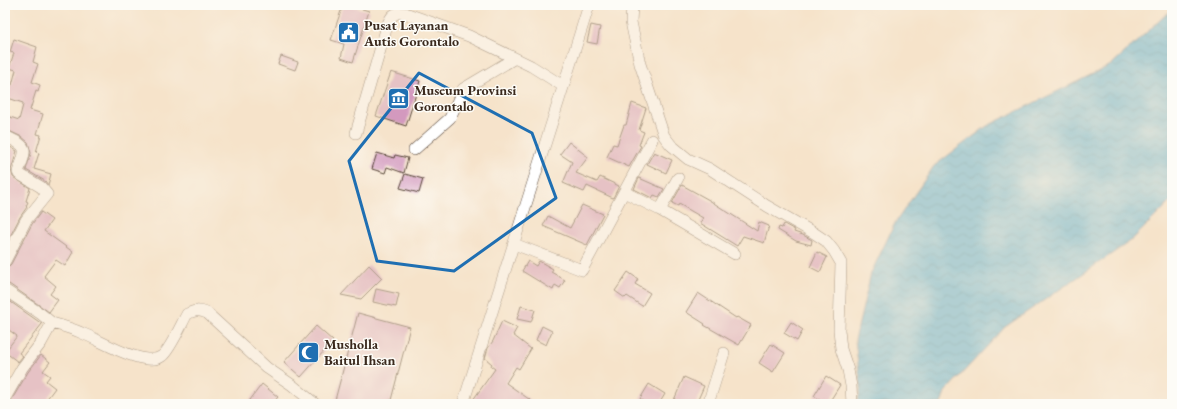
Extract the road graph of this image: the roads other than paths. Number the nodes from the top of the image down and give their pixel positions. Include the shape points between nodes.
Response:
1 (588, 5) edge
2 (632, 5) edge
3 (396, 9) edge
4 (515, 58) junction
5 (563, 86) junction
6 (356, 133) dead end
7 (5, 136) edge
8 (652, 140) dead end
9 (414, 150) dead end
10 (678, 178) dead end
11 (624, 192) junction
12 (660, 210) junction
13 (514, 244) junction
14 (735, 254) dead end
15 (5, 261) edge
16 (5, 290) edge
17 (52, 323) junction
18 (724, 353) dead end
19 (5, 398) edge
20 (316, 404) edge
21 (463, 404) edge
22 (708, 404) edge
23 (852, 404) edge

1 - 5 street
2 - 23 street via 631,22 640,64 664,136 671,145 688,159 710,169 826,241 841,262 839,330
3 - 4 street via 450,28
3 - 6 street via 387,26
4 - 5 street
4 - 9 street via 463,88 450,118
5 - 13 street
7 - 15 street via 19,142 25,149 18,174 41,187 47,194 26,220
8 - 11 street
10 - 12 street
11 - 12 street
11 - 13 street via 582,270
12 - 14 street
13 - 21 street
16 - 17 street
17 - 19 street
17 - 20 street via 86,334 131,356 153,359 161,358 166,352 187,314 199,310 207,313 267,368
18 - 22 street

